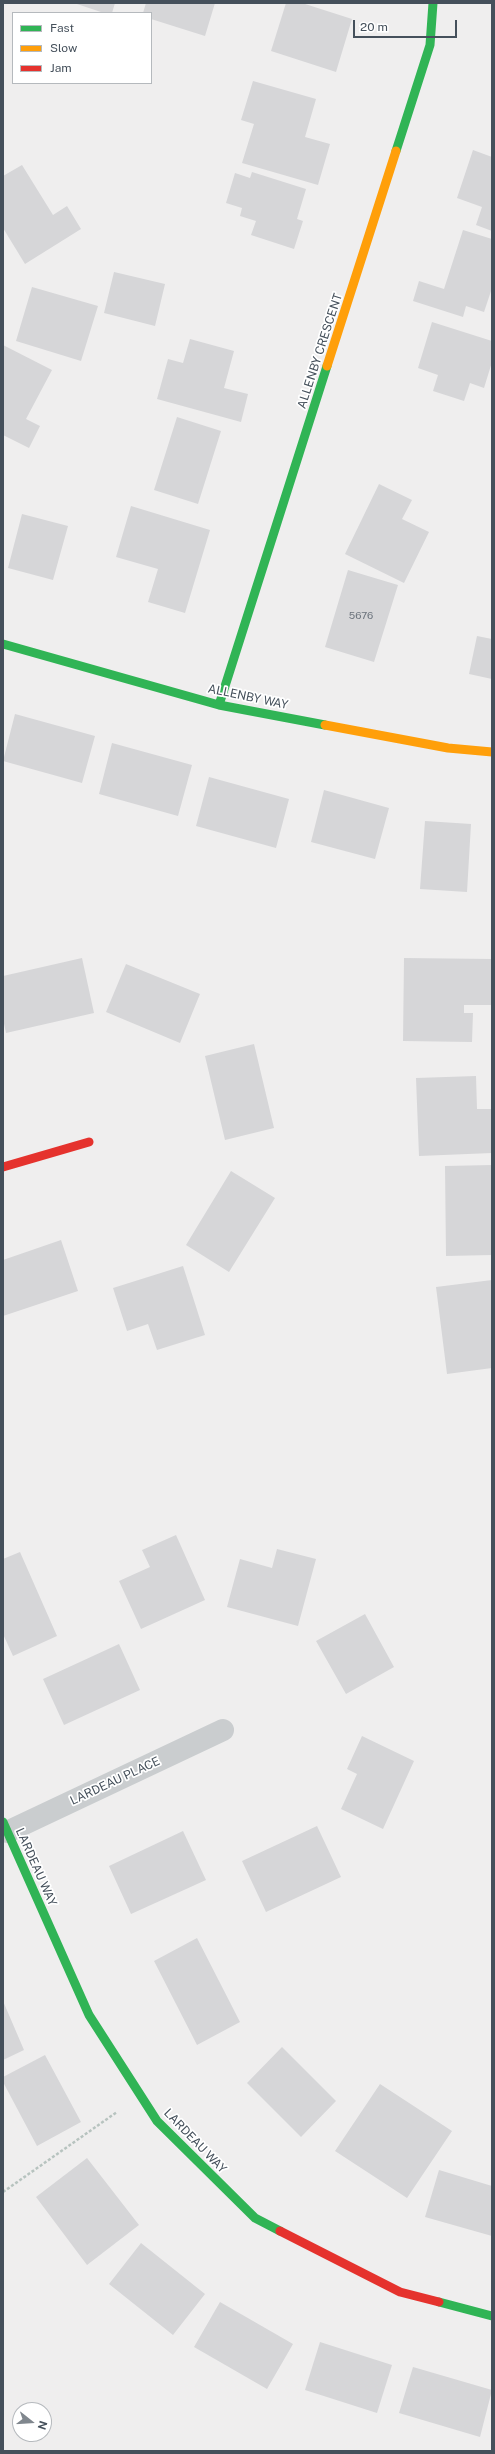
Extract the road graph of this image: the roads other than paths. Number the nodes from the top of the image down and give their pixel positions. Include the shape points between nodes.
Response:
1 (433, 3) edge
2 (3, 644) edge
3 (219, 705) junction
4 (492, 752) edge
5 (89, 1142) dead end
6 (3, 1167) edge
7 (222, 1730) dead end
8 (5, 1827) edge
9 (492, 2316) edge

1 - 3 street, ALLENBY CRESCENT via 430,46
2 - 3 street, ALLENBY WAY
3 - 4 street, ALLENBY WAY via 448,748
5 - 6 street
7 - 8 street, LARDEAU PLACE
8 - 9 street, LARDEAU WAY via 89,2015 157,2121 255,2218 400,2292

